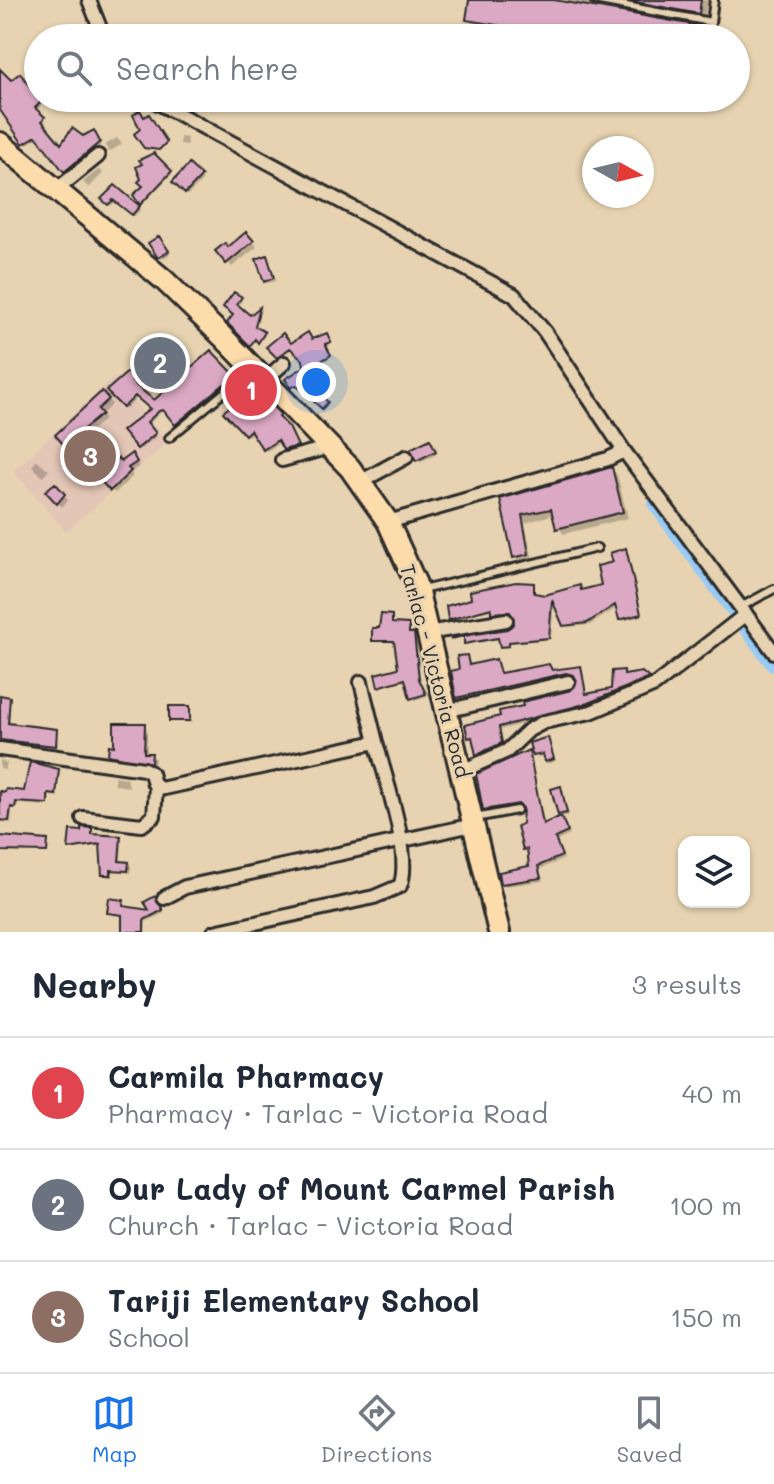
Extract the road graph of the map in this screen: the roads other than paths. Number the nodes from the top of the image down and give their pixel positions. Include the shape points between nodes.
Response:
1 (89, 0) edge
2 (594, 0) edge
3 (714, 0) edge
4 (711, 22) joint
5 (98, 24) edge
6 (175, 112) edge
7 (0, 143) edge
8 (98, 156) dead end
9 (55, 191) junction
10 (284, 363) dead end
11 (259, 374) junction
12 (169, 438) dead end
13 (330, 447) junction
14 (623, 451) junction
15 (406, 457) dead end
16 (282, 460) dead end
17 (360, 482) junction
18 (388, 522) junction
19 (597, 548) dead end
20 (774, 589) edge
21 (417, 591) junction
22 (742, 615) junction
23 (506, 620) dead end
24 (427, 633) junction
25 (774, 652) edge
26 (361, 682) dead end
27 (568, 682) dead end
28 (446, 711) junction
29 (376, 742) junction
30 (0, 749) edge
31 (462, 771) junction
32 (156, 787) junction
33 (517, 810) dead end
34 (83, 818) dead end
35 (473, 822) junction
36 (399, 838) junction
37 (164, 898) dead end
38 (214, 932) edge
39 (499, 932) edge

1 - 5 street
2 - 4 lane
3 - 4 lane
6 - 14 street via 514,295 545,332
7 - 9 main road, Tarlac - Victoria Road
8 - 9 street
9 - 11 main road, Tarlac - Victoria Road via 164,280
10 - 11 street
11 - 12 lane
11 - 13 main road, Tarlac - Victoria Road
13 - 16 street
13 - 17 main road, Tarlac - Victoria Road
14 - 18 street
14 - 22 street
15 - 17 street
17 - 18 main road, Tarlac - Victoria Road
18 - 21 main road, Tarlac - Victoria Road
19 - 21 lane
20 - 22 lane
21 - 24 main road, Tarlac - Victoria Road
22 - 25 street
22 - 31 street via 655,685 591,712 544,722 507,751
23 - 24 street
24 - 28 main road, Tarlac - Victoria Road
26 - 29 street
27 - 28 street
28 - 31 main road, Tarlac - Victoria Road
29 - 32 street
29 - 36 street
30 - 32 street via 144,769
31 - 35 main road, Tarlac - Victoria Road
32 - 34 street via 154,816 142,825
33 - 35 lane
35 - 36 street
35 - 39 main road, Tarlac - Victoria Road
36 - 37 street via 185,887
36 - 38 street via 403,880 394,891

